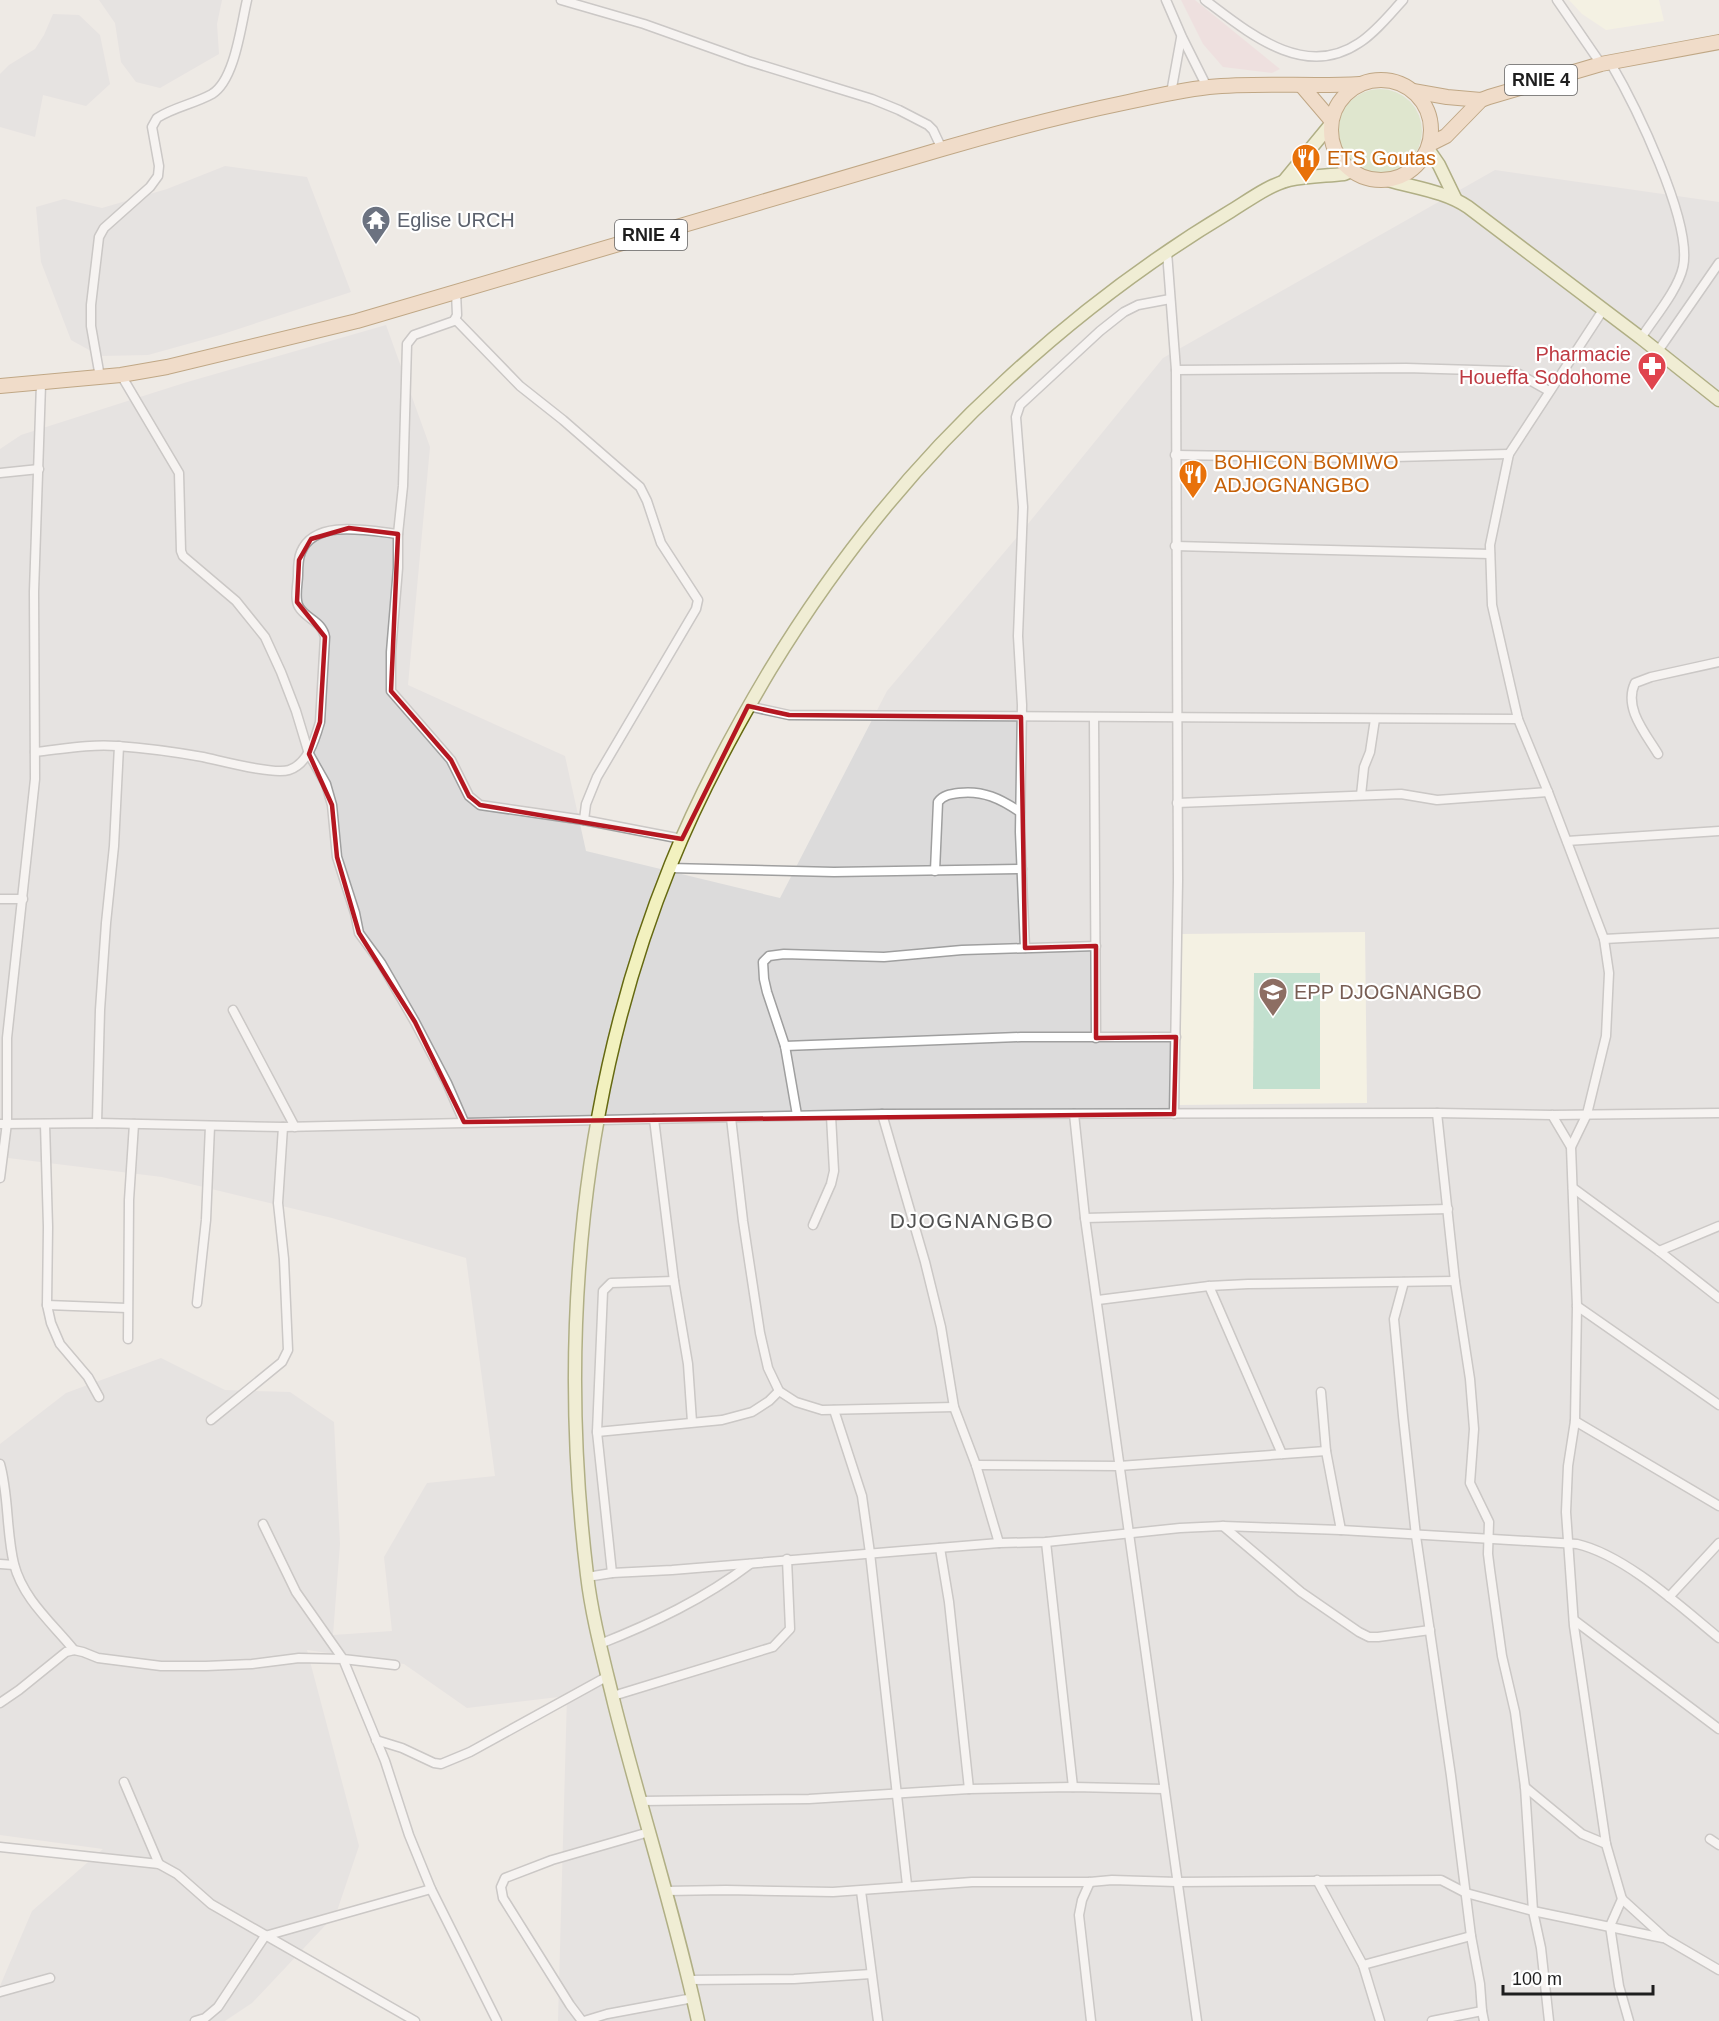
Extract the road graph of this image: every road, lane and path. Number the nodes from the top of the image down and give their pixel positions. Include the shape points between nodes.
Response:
1 (247, 0) edge
2 (561, 0) edge
3 (1166, 0) edge
4 (1205, 0) edge
5 (1403, 0) edge
6 (1557, 0) edge
7 (1182, 37) junction
8 (1719, 42) edge
9 (1606, 63) junction
10 (1360, 84) junction
11 (1302, 86) junction
12 (1207, 87) junction
13 (1413, 91) junction
14 (1171, 93) junction
15 (1481, 100) junction
16 (1331, 122) junction
17 (1429, 146) junction
18 (942, 148) junction
19 (1351, 171) junction
20 (1388, 180) junction
21 (1284, 181) junction
22 (1455, 198) junction
23 (1167, 252) junction
24 (1719, 263) edge
25 (456, 292) junction
26 (1170, 299) junction
27 (1604, 310) junction
28 (455, 319) junction
29 (1641, 338) junction
30 (1658, 351) junction
31 (1176, 370) junction
32 (121, 375) junction
33 (100, 377) junction
34 (41, 384) junction
35 (0, 386) edge
36 (1549, 391) junction
37 (1719, 400) edge
38 (1509, 454) junction
39 (1176, 455) junction
40 (39, 469) junction
41 (0, 473) edge
42 (398, 534) junction
43 (1175, 546) junction
44 (1490, 554) junction
45 (1719, 662) edge
46 (748, 706) junction
47 (1021, 717) junction
48 (1094, 718) junction
49 (1176, 718) junction
50 (1375, 719) junction
51 (1518, 720) junction
52 (118, 746) junction
53 (35, 752) junction
54 (309, 754) junction
55 (1658, 754) dead end
56 (1548, 792) junction
57 (1361, 795) junction
58 (1177, 803) junction
59 (1020, 812) junction
60 (584, 820) junction
61 (1719, 831) edge
62 (682, 839) junction
63 (1567, 841) junction
64 (669, 868) junction
65 (1022, 869) junction
66 (935, 871) junction
67 (0, 898) edge
68 (23, 899) junction
69 (1719, 933) edge
70 (1604, 939) junction
71 (1096, 946) junction
72 (1025, 948) junction
73 (233, 1010) dead end
74 (1176, 1037) junction
75 (1096, 1038) junction
76 (785, 1046) junction
77 (1437, 1113) junction
78 (1719, 1113) edge
79 (882, 1114) junction
80 (1074, 1114) junction
81 (1174, 1114) junction
82 (1587, 1114) junction
83 (1552, 1115) junction
84 (797, 1116) junction
85 (831, 1116) junction
86 (731, 1118) junction
87 (654, 1119) junction
88 (597, 1120) junction
89 (464, 1122) junction
90 (98, 1123) junction
91 (3, 1124) edge
92 (45, 1124) junction
93 (134, 1124) junction
94 (210, 1126) junction
95 (295, 1127) junction
96 (283, 1128) junction
97 (1571, 1147) junction
98 (0, 1178) edge
99 (1573, 1188) junction
100 (1448, 1209) junction
101 (1085, 1218) junction
102 (813, 1226) dead end
103 (1719, 1226) edge
104 (1659, 1251) junction
105 (674, 1281) junction
106 (1455, 1281) junction
107 (1404, 1282) junction
108 (1209, 1286) junction
109 (1719, 1298) edge
110 (1098, 1300) junction
111 (197, 1303) dead end
112 (47, 1305) junction
113 (1577, 1306) junction
114 (127, 1308) junction
115 (128, 1339) dead end
116 (779, 1391) junction
117 (1321, 1392) dead end
118 (99, 1397) dead end
119 (1719, 1405) edge
120 (954, 1407) junction
121 (834, 1410) junction
122 (211, 1420) dead end
123 (1575, 1421) junction
124 (692, 1422) junction
125 (597, 1432) junction
126 (1326, 1451) junction
127 (1282, 1454) junction
128 (0, 1464) edge
129 (976, 1465) junction
130 (1119, 1466) junction
131 (1719, 1506) edge
132 (263, 1524) dead end
133 (1222, 1526) junction
134 (1341, 1530) junction
135 (1130, 1534) junction
136 (1416, 1536) junction
137 (1488, 1539) junction
138 (1046, 1542) junction
139 (999, 1543) junction
140 (1719, 1543) edge
141 (1567, 1544) junction
142 (940, 1548) junction
143 (870, 1553) junction
144 (787, 1559) junction
145 (750, 1563) junction
146 (0, 1564) edge
147 (14, 1565) junction
148 (612, 1573) junction
149 (587, 1577) junction
150 (1669, 1597) junction
151 (1574, 1620) junction
152 (1430, 1630) junction
153 (1719, 1638) edge
154 (600, 1644) junction
155 (74, 1650) junction
156 (343, 1659) junction
157 (395, 1665) dead end
158 (608, 1676) junction
159 (613, 1696) junction
160 (0, 1703) edge
161 (1719, 1729) edge
162 (376, 1740) junction
163 (124, 1782) dead end
164 (1074, 1787) junction
165 (1525, 1787) junction
166 (969, 1789) junction
167 (1164, 1789) junction
168 (898, 1795) junction
169 (640, 1801) junction
170 (649, 1832) junction
171 (1710, 1839) dead end
172 (1606, 1844) junction
173 (1719, 1845) edge
174 (0, 1847) edge
175 (159, 1863) junction
176 (1317, 1880) junction
177 (1090, 1881) junction
178 (1177, 1882) junction
179 (907, 1885) junction
180 (431, 1890) junction
181 (665, 1891) junction
182 (861, 1891) junction
183 (1466, 1893) junction
184 (1622, 1899) junction
185 (1533, 1911) junction
186 (1610, 1926) junction
187 (265, 1936) junction
188 (1471, 1936) junction
189 (1666, 1939) junction
190 (1364, 1965) junction
191 (1719, 1970) edge
192 (871, 1974) junction
193 (50, 1978) dead end
194 (689, 1980) junction
195 (0, 1992) edge
196 (693, 1998) junction
197 (1482, 2011) junction
198 (205, 2019) edge
199 (195, 2021) edge
200 (415, 2021) edge
201 (496, 2021) edge
202 (583, 2021) edge
203 (698, 2021) edge
204 (878, 2021) edge
205 (1091, 2021) edge
206 (1197, 2021) edge
207 (1380, 2021) edge
208 (1432, 2021) edge
209 (1484, 2021) edge
210 (1549, 2021) edge
211 (1629, 2021) edge

1 - 33 street via 225,80 214,93 156,118 152,127 158,176 101,232 91,305
2 - 18 street via 890,106 928,125
3 - 7 street
4 - 5 street via 1260,39 1285,52 1313,57 1330,56 1361,42
6 - 9 street
7 - 12 street
7 - 14 street
8 - 9 main road, RNIE 4
9 - 15 main road, RNIE 4
9 - 29 street via 1637,113 1686,246 1680,276
10 - 11 main road, RNIE 4
10 - 13 main road, RNIE 4 via 1396,82
10 - 16 main road via 1341,98
11 - 12 main road, RNIE 4
11 - 16 main road
12 - 14 main road, RNIE 4
13 - 15 main road, RNIE 4
13 - 17 main road via 1425,106 1431,124
14 - 18 main road, RNIE 4
15 - 17 main road, RNIE 4 via 1446,136
16 - 19 main road via 1335,150
16 - 21 main road
17 - 20 main road, RNIE 4 via 1408,173
17 - 22 main road
18 - 25 main road, RNIE 4
19 - 20 main road
19 - 21 main road
20 - 22 main road
21 - 23 main road
22 - 27 main road
23 - 26 street
23 - 46 main road via 1068,325 937,447 833,573
24 - 30 street
25 - 28 street
25 - 32 main road, RNIE 4 via 345,324
26 - 31 street
26 - 47 street via 1124,312 1017,410 1023,507 1018,636
27 - 29 main road
27 - 36 street
28 - 42 street via 414,335 407,344
28 - 60 street via 520,386 640,487 661,543 698,600 597,777
29 - 30 main road
30 - 37 main road
31 - 36 street via 1509,371
31 - 39 street
32 - 33 main road, RNIE 4
32 - 54 street via 179,473 183,556 236,601 265,637
33 - 34 main road, RNIE 4
34 - 35 main road, RNIE 4
34 - 40 street
36 - 38 street
38 - 39 street via 1357,458
38 - 44 street
39 - 43 street
40 - 41 street
40 - 53 street via 34,592
42 - 54 street via 349,528 319,534 301,552 297,602 321,626 325,637 320,722
42 - 60 street via 390,684 394,694 451,760 469,796 477,803
43 - 44 street
43 - 49 street
44 - 51 street via 1492,605
45 - 55 street via 1635,683 1635,714
46 - 47 street via 789,715
46 - 62 main road
47 - 48 street
47 - 59 street
48 - 49 street
48 - 71 street
49 - 50 street
49 - 58 street
50 - 51 street
50 - 57 street
51 - 56 street
52 - 53 street
52 - 54 street via 286,771
52 - 90 street via 100,1010
53 - 68 street
54 - 89 street via 326,784 332,805 337,857 359,933 415,1022
56 - 57 street via 1437,800 1401,794
56 - 63 street
57 - 58 street
58 - 74 street
59 - 65 street
59 - 66 street via 982,792 941,798
60 - 62 street
61 - 63 street
62 - 64 main road
63 - 70 street
64 - 66 street
64 - 88 main road via 624,1003
65 - 66 street
65 - 72 street
67 - 68 street
68 - 91 street via 7,1038
69 - 70 street
70 - 82 street via 1609,973 1606,1036
71 - 72 street
71 - 75 street
72 - 76 street via 908,956 769,956 763,962 764,979
73 - 95 street
74 - 75 street
74 - 81 street
75 - 76 street
76 - 84 street
77 - 81 street
77 - 83 street
77 - 100 street
78 - 82 street
79 - 80 street
79 - 85 street
79 - 120 street via 928,1273
80 - 81 street
80 - 101 street
82 - 83 street
82 - 97 street
83 - 97 street
84 - 85 street
84 - 86 street
85 - 102 street via 834,1171
86 - 87 street
86 - 116 street via 760,1333 768,1368
87 - 88 street
87 - 105 street
88 - 89 street
88 - 149 main road via 582,1227 576,1312 576,1422
89 - 95 street
90 - 92 street
90 - 93 street
91 - 92 street
91 - 98 street
92 - 112 street
93 - 94 street
93 - 114 street
94 - 96 street
94 - 111 street
95 - 96 street
96 - 122 street via 278,1203 288,1350 282,1362
97 - 99 street
99 - 104 street
99 - 113 street
100 - 101 street
100 - 106 street
101 - 110 street
103 - 104 street
104 - 109 street
105 - 124 street via 688,1364
105 - 125 street via 611,1283 603,1292
106 - 107 street
106 - 137 street via 1474,1430 1470,1483 1487,1515
107 - 108 street
107 - 136 street via 1394,1330
108 - 110 street
108 - 127 street
110 - 130 street
112 - 114 street
112 - 118 street via 60,1344
113 - 119 street
113 - 123 street
114 - 115 street
116 - 121 street via 811,1408
116 - 124 street via 752,1412
117 - 126 street
120 - 121 street
120 - 129 street
121 - 143 street via 862,1496
123 - 131 street
123 - 141 street via 1566,1489
124 - 125 street
125 - 148 street
126 - 127 street
126 - 134 street
127 - 130 street
128 - 147 street
129 - 130 street
129 - 139 street
130 - 135 street
132 - 156 street via 296,1592
133 - 134 street
133 - 135 street
133 - 152 street via 1301,1592 1369,1637
134 - 136 street
135 - 138 street
135 - 167 street
136 - 137 street
136 - 152 street
137 - 141 street
137 - 165 street via 1502,1656 1515,1712
138 - 139 street
138 - 164 street
139 - 142 street
140 - 150 street
141 - 150 street via 1587,1546 1608,1556
141 - 151 street
142 - 143 street
142 - 166 street
143 - 144 street
143 - 168 street
144 - 145 street
144 - 159 street via 790,1629 773,1647
145 - 148 street
145 - 154 street via 724,1584 657,1622
146 - 147 street
147 - 155 street via 35,1606
148 - 149 street
149 - 154 main road
150 - 153 street
151 - 161 street
151 - 172 street
152 - 183 street
154 - 158 main road
155 - 156 street via 98,1659 161,1666
155 - 160 street via 66,1652
156 - 157 street
156 - 162 street
158 - 159 main road
158 - 162 street via 441,1764
159 - 169 main road
162 - 180 street
163 - 175 street
164 - 166 street
164 - 167 street
165 - 172 street via 1582,1834
165 - 185 street
166 - 168 street
167 - 178 street
168 - 169 street
168 - 179 street
169 - 170 main road
170 - 181 main road
170 - 202 street via 552,1860 505,1878 501,1887 503,1898
171 - 173 street
172 - 184 street
174 - 175 street
175 - 187 street via 211,1904
176 - 178 street
176 - 183 street via 1441,1880
176 - 190 street
177 - 178 street
177 - 179 street
177 - 205 street via 1079,1915
178 - 206 street
179 - 182 street
180 - 187 street
180 - 201 street
181 - 182 street
181 - 194 main road
182 - 192 street
183 - 185 street
183 - 188 street
184 - 186 street
184 - 189 street
185 - 186 street
185 - 210 street
186 - 189 street
186 - 211 street
187 - 198 street via 222,2002
187 - 200 street
188 - 190 street
188 - 197 street
189 - 191 street
190 - 207 street
192 - 194 street
192 - 204 street
193 - 195 street
194 - 196 main road
196 - 202 street
196 - 203 main road
197 - 208 street
197 - 209 street
198 - 199 street

